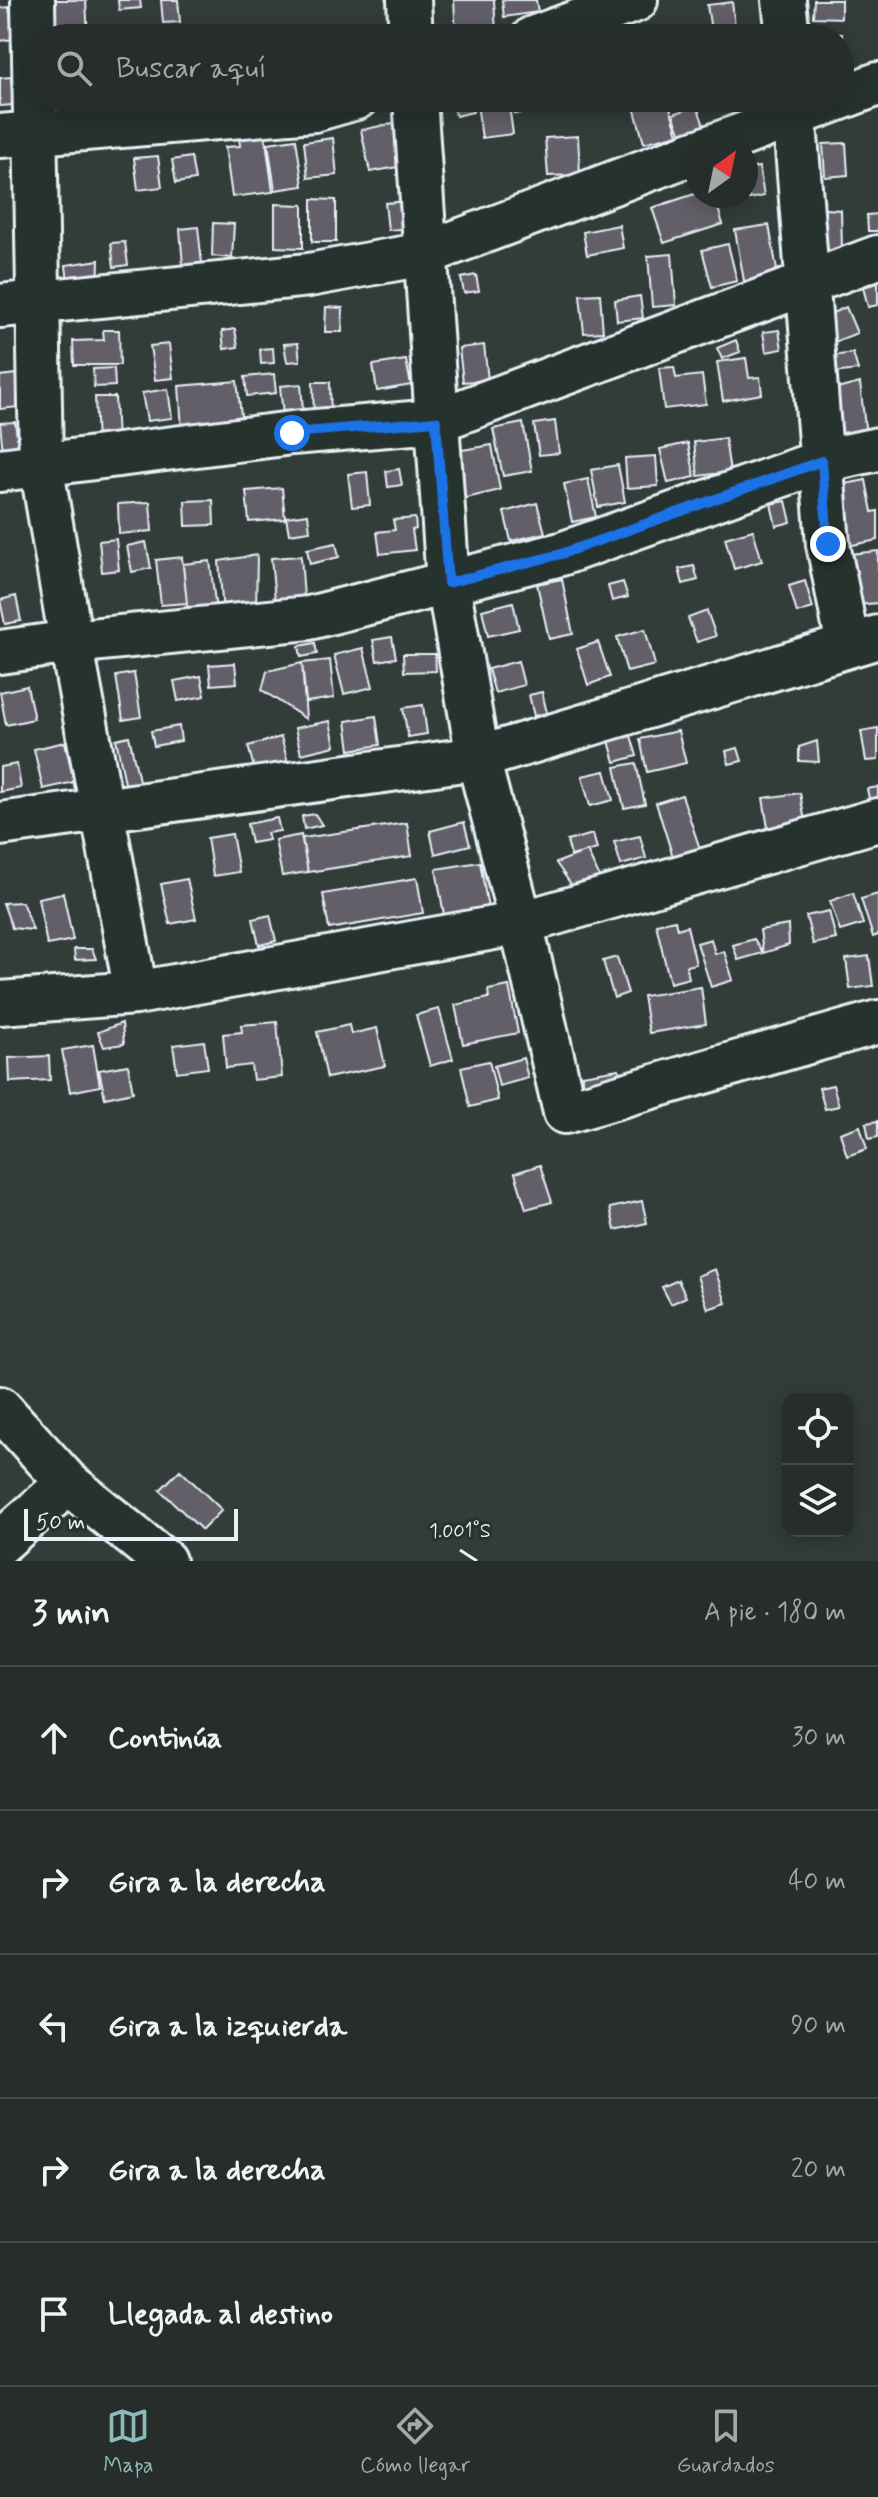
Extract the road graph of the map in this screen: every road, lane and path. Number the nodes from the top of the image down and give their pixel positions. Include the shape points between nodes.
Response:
1 (33, 0) edge
2 (409, 0) edge
3 (636, 0) edge
4 (784, 0) edge
5 (30, 24) edge
6 (410, 24) edge
7 (571, 24) edge
8 (787, 24) edge
9 (24, 80) edge
10 (878, 84) edge
11 (854, 90) edge
12 (289, 112) edge
13 (416, 112) edge
14 (783, 112) edge
15 (793, 112) edge
16 (18, 134) edge
17 (732, 136) edge
18 (686, 156) edge
19 (424, 254) junction
20 (878, 257) edge
21 (807, 282) junction
22 (20, 304) edge
23 (436, 421) junction
24 (878, 449) edge
25 (822, 461) junction
26 (41, 464) junction
27 (0, 470) edge
28 (448, 583) junction
29 (863, 641) edge
30 (71, 642) junction
31 (0, 652) edge
32 (478, 758) junction
33 (102, 812) junction
34 (878, 820) edge
35 (0, 824) edge
36 (521, 923) junction
37 (136, 993) junction
38 (0, 1003) edge
39 (878, 1022) edge
40 (0, 1408) edge
41 (68, 1483) junction
42 (0, 1543) edge
43 (164, 1561) edge

1 - 5 street
2 - 6 street
3 - 7 street
4 - 8 street
9 - 16 street
10 - 11 street
12 - 16 street
13 - 19 street
14 - 17 street
15 - 21 street
16 - 22 street
18 - 19 street
19 - 22 street via 309,275
19 - 23 street
20 - 21 street
21 - 23 street
21 - 25 street
22 - 26 street
23 - 26 street
23 - 28 street
24 - 25 street
25 - 28 street via 561,554
25 - 29 street via 828,544
26 - 27 street
26 - 30 street
28 - 30 street via 309,618
28 - 32 street
29 - 32 street
30 - 31 street
30 - 33 street
32 - 33 street
32 - 36 street
33 - 35 street
33 - 37 street
34 - 36 street
36 - 37 street
36 - 39 street via 565,1112
37 - 38 street
40 - 41 street
41 - 42 street
41 - 43 street

